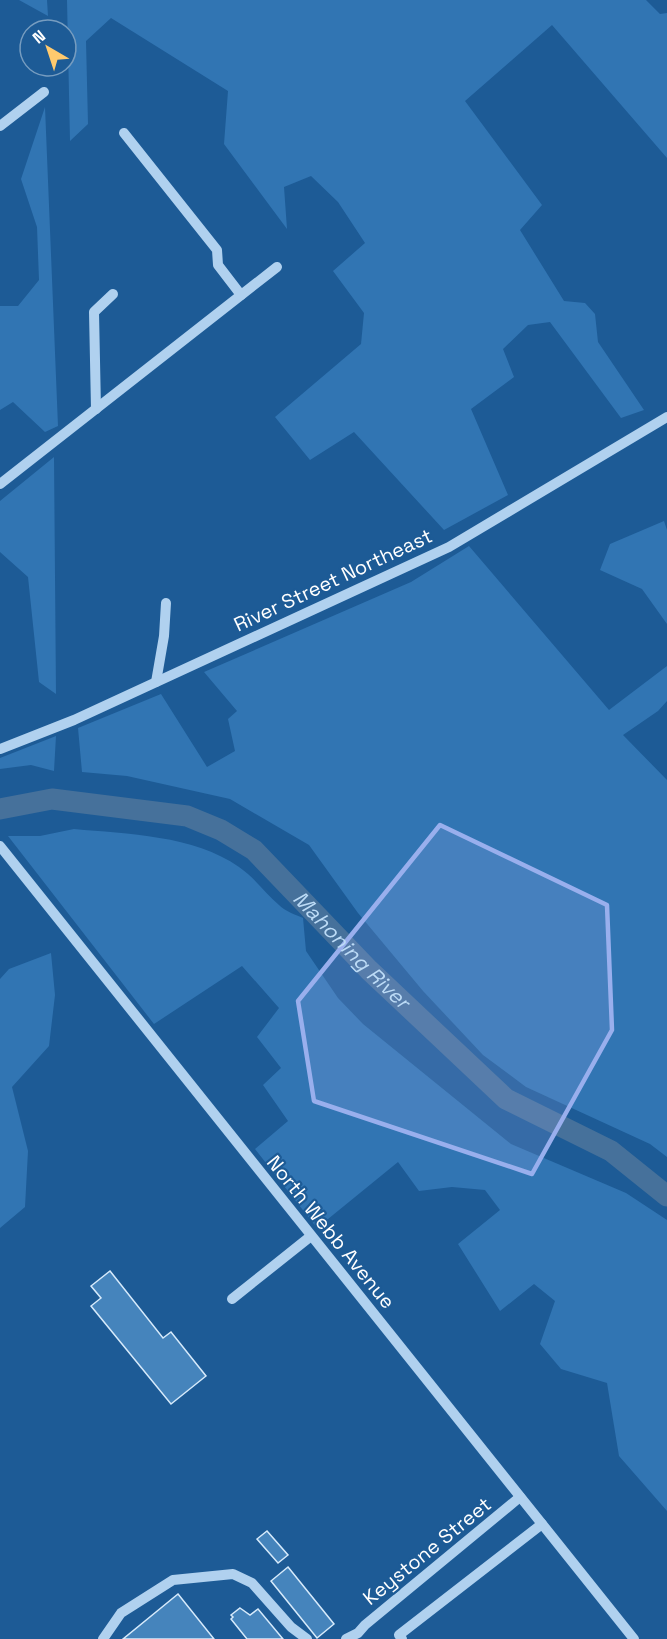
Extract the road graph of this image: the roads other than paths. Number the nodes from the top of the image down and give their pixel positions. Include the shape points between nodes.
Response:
1 (44, 92) dead end
2 (0, 126) edge
3 (124, 133) dead end
4 (277, 267) dead end
5 (113, 294) dead end
6 (241, 295) junction
7 (96, 408) junction
8 (665, 421) edge
9 (0, 484) edge
10 (166, 603) dead end
11 (156, 682) junction
12 (0, 749) edge
13 (0, 846) edge
14 (311, 1236) junction
15 (231, 1299) dead end
16 (520, 1497) junction
17 (542, 1524) junction
18 (359, 1636) edge
19 (102, 1639) edge
20 (307, 1639) edge
21 (346, 1639) edge
22 (402, 1639) edge
23 (634, 1639) edge

1 - 2 street
3 - 6 street via 217,250 218,265
4 - 6 street
5 - 7 street via 94,312
6 - 7 street
7 - 9 street
8 - 11 street, River Street Northeast via 449,547
10 - 11 street
11 - 12 street, River Street Northeast
13 - 14 street, North Webb Avenue
14 - 15 street
14 - 16 street, North Webb Avenue
16 - 17 street, North Webb Avenue
16 - 18 street, Keystone Street via 365,1625
17 - 22 street via 399,1635
17 - 23 street, North Webb Avenue
18 - 21 street, Keystone Street
19 - 20 street via 121,1613 173,1580 233,1574 252,1583 291,1628

